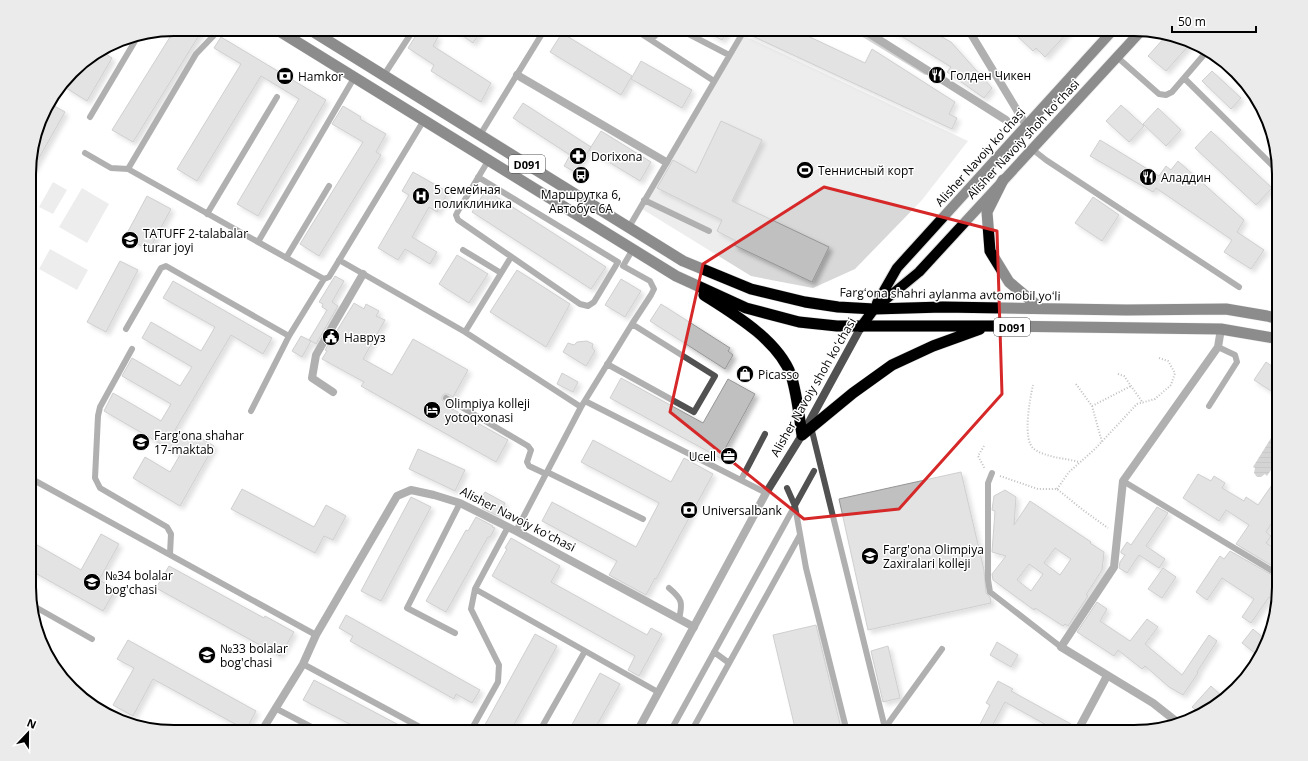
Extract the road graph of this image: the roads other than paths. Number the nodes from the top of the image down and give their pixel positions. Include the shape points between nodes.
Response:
1 (213, 36) edge
2 (287, 36) edge
3 (321, 36) edge
4 (409, 36) edge
5 (541, 36) edge
6 (644, 36) edge
7 (654, 36) edge
8 (692, 36) edge
9 (741, 36) edge
10 (873, 36) edge
11 (975, 36) edge
12 (1108, 36) edge
13 (1136, 36) edge
14 (650, 40) junction
15 (135, 42) edge
16 (729, 55) junction
17 (1204, 55) edge
18 (1117, 56) junction
19 (384, 75) junction
20 (517, 75) junction
21 (354, 78) junction
22 (1184, 78) junction
23 (714, 81) junction
24 (277, 97) dead end
25 (90, 117) dead end
26 (424, 120) junction
27 (1006, 120) dead end
28 (1026, 125) junction
29 (480, 135) junction
30 (1032, 149) junction
31 (85, 153) dead end
32 (488, 161) junction
33 (666, 162) junction
34 (1272, 165) edge
35 (128, 169) junction
36 (478, 176) junction
37 (1003, 180) junction
38 (329, 186) dead end
39 (644, 200) junction
40 (207, 214) junction
41 (629, 227) junction
42 (709, 231) dead end
43 (258, 242) junction
44 (633, 249) junction
45 (463, 250) dead end
46 (511, 257) junction
47 (286, 258) junction
48 (339, 260) junction
49 (618, 262) junction
50 (623, 266) junction
51 (363, 274) junction
52 (501, 274) junction
53 (676, 276) junction
54 (324, 279) junction
55 (1239, 287) dead end
56 (1040, 308) junction
57 (874, 309) junction
58 (1272, 317) edge
59 (632, 324) junction
60 (990, 326) junction
61 (861, 327) junction
62 (126, 328) dead end
63 (1221, 329) junction
64 (465, 332) junction
65 (290, 336) junction
66 (1272, 338) edge
67 (1218, 347) junction
68 (132, 349) dead end
69 (607, 364) junction
70 (333, 392) dead end
71 (446, 398) dead end
72 (583, 404) junction
73 (1209, 406) dead end
74 (251, 411) dead end
75 (811, 427) junction
76 (765, 434) dead end
77 (802, 435) junction
78 (814, 471) dead end
79 (547, 473) junction
80 (992, 473) road end
81 (741, 480) junction
82 (36, 481) edge
83 (1124, 481) junction
84 (787, 488) dead end
85 (766, 493) junction
86 (460, 504) junction
87 (795, 506) junction
88 (643, 519) dead end
89 (508, 527) junction
90 (516, 531) junction
91 (800, 536) junction
92 (170, 554) junction
93 (1272, 571) edge
94 (669, 588) dead end
95 (475, 589) junction
96 (38, 608) edge
97 (679, 619) junction
98 (694, 627) junction
99 (455, 633) dead end
100 (316, 635) junction
101 (92, 639) dead end
102 (1061, 647) junction
103 (942, 649) dead end
104 (585, 651) junction
105 (714, 652) junction
106 (729, 663) junction
107 (303, 664) junction
108 (1107, 676) junction
109 (658, 692) junction
110 (275, 708) junction
111 (1173, 719) edge
112 (265, 725) edge
113 (308, 725) edge
114 (415, 725) edge
115 (474, 725) edge
116 (543, 725) edge
117 (641, 725) edge
118 (674, 725) edge
119 (695, 725) edge
120 (845, 725) edge
121 (883, 725) edge
122 (888, 725) edge
123 (1081, 725) edge

1 - 35 lane via 196,54
2 - 21 highway, D091
3 - 19 highway, Fargʻona shahri aylanma avtomobil yoʻli / D091
4 - 19 lane
5 - 20 lane
6 - 14 lane
7 - 14 lane
8 - 16 lane
9 - 16 lane
10 - 27 street
11 - 28 street
12 - 28 main road, Alisher Navoiy ko'chasi
13 - 18 main road, Alisher Navoiy shoh koʻchasi
14 - 23 lane
15 - 25 lane
16 - 23 lane
17 - 22 lane
18 - 22 lane via 1159,94 1166,95 1172,92
18 - 30 main road, Alisher Navoiy shoh koʻchasi
19 - 29 highway, Fargʻona shahri aylanma avtomobil yoʻli / D091
20 - 29 lane
20 - 33 street
21 - 26 highway, D091
21 - 43 lane
22 - 34 lane
23 - 33 lane
24 - 40 lane
26 - 32 highway, D091
26 - 48 lane
28 - 57 main road, Alisher Navoiy ko'chasi via 897,268
29 - 41 highway, Fargʻona shahri aylanma avtomobil yoʻli / D091
30 - 37 main road, Alisher Navoiy shoh koʻchasi
30 - 55 lane
31 - 35 lane via 111,168
32 - 36 lane
32 - 44 highway, D091
33 - 39 lane
35 - 40 lane
36 - 46 lane via 456,215 458,220
36 - 49 lane
37 - 56 highway via 987,212 990,251 1009,282
37 - 57 main road, Alisher Navoiy shoh koʻchasi via 919,272
38 - 47 lane
39 - 41 lane
39 - 42 lane
40 - 43 lane
41 - 57 highway, Fargʻona shahri aylanma avtomobil yoʻli / D091 via 683,261 751,290 804,302
43 - 47 lane
44 - 50 lane
44 - 53 highway, D091
45 - 52 lane
46 - 49 lane via 580,304 588,306 594,302
46 - 52 lane
47 - 54 lane
48 - 51 lane
48 - 54 lane via 329,277
49 - 50 lane
50 - 59 lane via 650,281 654,289
51 - 64 lane
51 - 70 street via 316,355 312,378
52 - 64 lane
53 - 61 highway, D091 via 746,308 799,322
53 - 77 highway via 746,323 780,356 790,374
54 - 65 lane
56 - 57 highway, Fargʻona shahri aylanma avtomobil yoʻli / D091
56 - 58 highway, Fargʻona shahri aylanma avtomobil yoʻli / D091 via 1226,309
57 - 61 main road, Alisher Navoiy shoh koʻchasi
59 - 69 lane
59 - 69 lane via 714,376 694,412
60 - 61 highway, D091
60 - 63 highway, D091
60 - 75 highway via 933,346 892,365 853,392
61 - 77 street, Alisher Navoiy shoh koʻchasi
62 - 65 lane via 161,268 166,266
63 - 66 highway, D091
63 - 67 street
64 - 72 lane
65 - 74 lane
67 - 73 lane via 1235,355 1236,362
67 - 83 street
68 - 92 lane via 100,407 95,478 100,488 167,527 170,534
69 - 72 lane
71 - 79 lane via 528,446 531,450 527,462 530,466
72 - 79 lane
72 - 81 lane
75 - 77 highway
75 - 121 lane
76 - 81 lane
77 - 85 street, Alisher Navoiy shoh koʻchasi
78 - 87 lane
79 - 88 lane
79 - 90 lane
80 - 102 lane via 988,483 990,592
81 - 85 lane
82 - 92 lane
83 - 93 lane
83 - 102 street via 1114,567
84 - 87 lane
85 - 98 street, Alisher Navoiy shoh koʻchasi
86 - 89 street, Alisher Navoiy ko'chasi
86 - 99 lane via 407,608
86 - 100 street, Alisher Navoiy ko'chasi via 411,490 397,496
87 - 91 lane
87 - 105 lane
89 - 90 street, Alisher Navoiy ko'chasi
89 - 95 lane
90 - 97 street, Alisher Navoiy ko'chasi
91 - 106 lane
91 - 120 lane
92 - 100 lane
94 - 97 lane via 682,604
95 - 104 lane
95 - 115 lane via 471,609 499,666 498,682
96 - 101 lane
97 - 98 street, Alisher Navoiy ko'chasi
98 - 109 street, Alisher Navoiy shoh koʻchasi
100 - 107 street, Alisher Navoiy ko'chasi
102 - 108 street
103 - 122 lane
104 - 109 lane
104 - 116 lane
105 - 106 lane
105 - 118 lane
106 - 119 lane
107 - 110 street, Alisher Navoiy ko'chasi
107 - 114 lane
108 - 111 street
108 - 123 street
109 - 117 street, Alisher Navoiy shoh koʻchasi
110 - 112 street, Alisher Navoiy ko'chasi
110 - 113 lane

